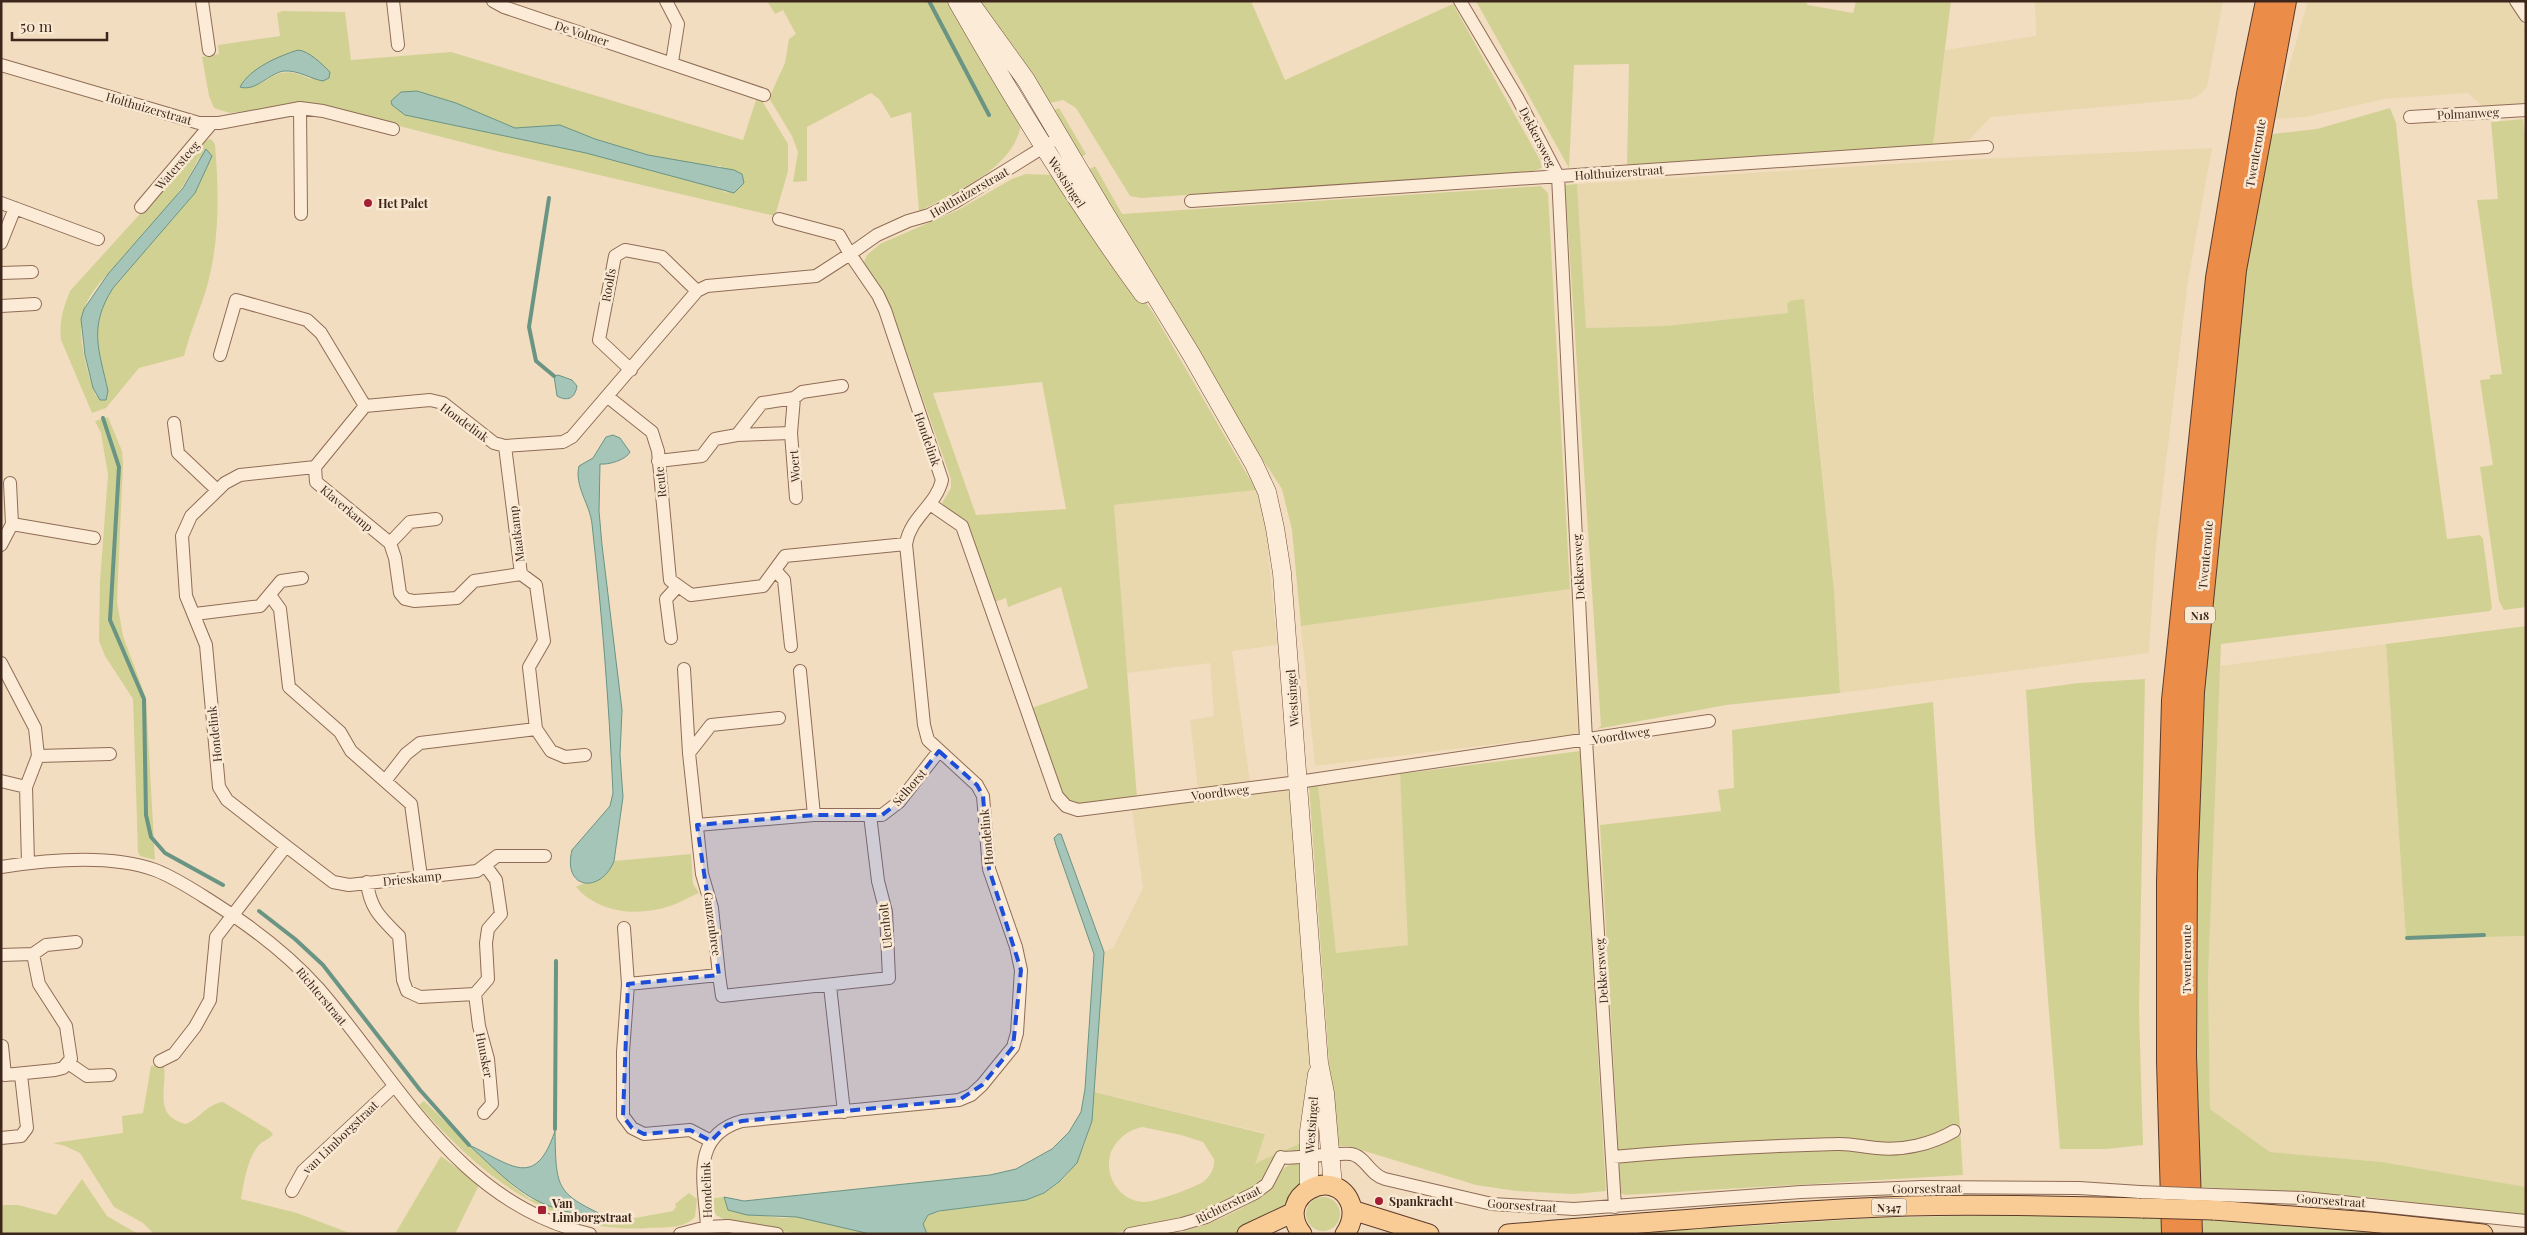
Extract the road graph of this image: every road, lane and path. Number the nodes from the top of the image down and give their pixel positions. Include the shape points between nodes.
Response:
1 (202, 1) edge
2 (394, 1) edge
3 (493, 1) edge
4 (666, 1) edge
5 (957, 1) edge
6 (969, 1) edge
7 (1460, 1) edge
8 (2267, 1) edge
9 (2285, 1) edge
10 (2516, 1) edge
11 (2526, 16) edge
12 (398, 45) dead end
13 (209, 50) dead end
14 (672, 62) junction
15 (1, 65) edge
16 (764, 95) dead end
17 (300, 108) junction
18 (2526, 110) edge
19 (2410, 117) dead end
20 (212, 123) junction
21 (393, 129) dead end
22 (1052, 142) junction
23 (1987, 147) dead end
24 (1558, 176) junction
25 (1191, 201) dead end
26 (1, 203) edge
27 (15, 208) junction
28 (141, 208) dead end
29 (301, 214) dead end
30 (779, 219) dead end
31 (98, 239) dead end
32 (1, 243) edge
33 (850, 254) junction
34 (32, 272) dead end
35 (1, 273) edge
36 (698, 291) junction
37 (35, 304) dead end
38 (1, 306) edge
39 (220, 355) dead end
40 (631, 370) junction
41 (842, 386) dead end
42 (608, 397) junction
43 (794, 398) junction
44 (365, 406) junction
45 (174, 423) dead end
46 (791, 433) junction
47 (737, 435) junction
48 (505, 446) junction
49 (658, 461) junction
50 (315, 467) junction
51 (10, 483) dead end
52 (217, 490) junction
53 (796, 498) dead end
54 (930, 504) junction
55 (436, 519) dead end
56 (12, 524) junction
57 (94, 538) dead end
58 (390, 544) junction
59 (906, 544) junction
60 (1, 545) edge
61 (775, 570) junction
62 (521, 574) junction
63 (302, 578) dead end
64 (677, 587) junction
65 (270, 595) junction
66 (195, 614) junction
67 (671, 638) dead end
68 (791, 646) dead end
69 (1, 663) edge
70 (684, 668) dead end
71 (800, 672) dead end
72 (7, 690) edge
73 (779, 718) dead end
74 (1709, 722) dead end
75 (536, 729) junction
76 (1586, 740) junction
77 (938, 751) junction
78 (688, 753) junction
79 (110, 754) dead end
80 (585, 755) dead end
81 (38, 756) junction
82 (1, 781) edge
83 (385, 781) junction
84 (1298, 782) junction
85 (26, 787) junction
86 (814, 815) junction
87 (870, 815) junction
88 (697, 825) junction
89 (286, 846) junction
90 (545, 856) dead end
91 (28, 863) junction
92 (485, 865) junction
93 (1, 867) edge
94 (421, 877) junction
95 (367, 882) junction
96 (233, 916) junction
97 (624, 928) dead end
98 (76, 942) dead end
99 (33, 954) junction
100 (1, 955) edge
101 (719, 975) junction
102 (628, 984) junction
103 (830, 986) junction
104 (475, 994) junction
105 (2, 1046) edge
106 (160, 1061) dead end
107 (68, 1063) junction
108 (1319, 1063) junction
109 (21, 1075) junction
110 (110, 1075) dead end
111 (393, 1087) junction
112 (484, 1112) dead end
113 (844, 1112) junction
114 (1954, 1132) dead end
115 (1, 1138) edge
116 (710, 1141) junction
117 (1330, 1154) junction
118 (1309, 1155) junction
119 (1612, 1157) junction
120 (1333, 1186) junction
121 (1309, 1188) junction
122 (292, 1191) dead end
123 (2142, 1200) junction
124 (2213, 1203) junction
125 (1615, 1207) junction
126 (1352, 1210) junction
127 (1294, 1212) junction
128 (2526, 1221) edge
129 (707, 1227) junction
130 (590, 1234) edge
131 (680, 1234) edge
132 (777, 1234) edge
133 (1130, 1234) edge
134 (1248, 1234) edge
135 (1302, 1234) edge
136 (1345, 1234) edge
137 (1429, 1234) edge
138 (1508, 1234) edge
139 (2173, 1234) edge
140 (2191, 1234) edge
141 (2483, 1234) edge

1 - 13 street
2 - 12 street
3 - 14 street, De Volmer
4 - 14 street via 678,24
5 - 22 main road, Westsingel
6 - 22 main road, Westsingel via 1026,80
7 - 24 street, Dekkersweg via 1518,97
8 - 139 highway, Twenteroute / N18 via 2217,278 2174,700 2168,881
9 - 140 highway, Twenteroute / N18 via 2235,270 2193,692 2186,874
10 - 11 street
14 - 16 street, De Volmer
15 - 20 street, Holthuizerstraat via 198,123
17 - 20 street, Holthuizerstraat
17 - 21 street, Holthuizerstraat
17 - 29 street
18 - 19 street, Polmanweg
20 - 28 street, Watersteeg
22 - 33 street, Holthuizerstraat via 955,202 877,236
22 - 84 main road, Westsingel via 1115,256 1191,354 1267,492 1282,573
23 - 24 street, Holthuizerstraat
24 - 25 street, Holthuizerstraat
24 - 76 street, Dekkersweg
26 - 27 street
27 - 31 street
27 - 32 street
30 - 33 street, Hondelink via 838,235
33 - 36 street via 816,276 707,286
33 - 54 street, Hondelink via 885,310 942,480
34 - 35 street
36 - 40 street, Hondelink
36 - 40 street, Roolfs via 662,257 625,250 615,256 599,340
37 - 38 street
39 - 44 street via 236,300 307,320 321,333
40 - 42 street, Hondelink
41 - 43 street via 802,392
42 - 48 street, Hondelink via 572,437 563,442
42 - 49 street, Reute via 652,432
43 - 46 street, Woert
43 - 47 street via 762,403
44 - 48 street, Hondelink via 430,400 444,403 494,443
44 - 50 street
45 - 52 street via 178,453
46 - 47 street, Woert
46 - 53 street, Woert
47 - 49 street, Woert via 715,439 702,456
48 - 62 street, Maatkamp
49 - 64 street, Reute via 670,580
50 - 52 street, Hondelink via 240,475
50 - 58 street, Klaverkamp via 316,482
51 - 56 street
52 - 66 street, Hondelink via 191,516 182,536 186,596
54 - 59 street, Hondelink via 908,530
54 - 84 street, Voordtweg via 962,526 1057,796 1066,806 1078,810
55 - 58 street via 410,522
56 - 57 street
56 - 60 street
58 - 62 street via 400,593 414,601 456,598 474,581
59 - 61 street via 785,556
59 - 77 street, Hondelink via 924,726 928,740
61 - 64 street via 763,586 691,595
61 - 68 street via 784,580
62 - 75 street, Maatkamp via 536,585 544,641 529,667
63 - 65 street via 281,581
64 - 67 street via 666,599
65 - 66 street via 260,606
65 - 83 street via 280,609 289,687 340,732 351,751
66 - 89 street, Hondelink via 206,645 219,788 227,800
69 - 72 street
70 - 78 street, Ganzenbree
71 - 86 street
72 - 81 street via 35,728
73 - 78 street via 711,725
74 - 76 street, Voordtweg
75 - 80 street, Maatkamp via 551,751 566,757
75 - 83 street via 420,743 406,754
76 - 84 street, Voordtweg
76 - 119 street, Dekkersweg
77 - 87 street, Selhorst via 899,802 882,814
77 - 113 street, Hondelink via 977,785 983,796 989,869 1021,970 1017,1034 1013,1047 971,1095 959,1100
78 - 88 street, Ganzenbree
79 - 81 street
81 - 85 street
82 - 85 street
83 - 94 street via 411,804
84 - 108 main road, Westsingel
85 - 91 street
86 - 87 street, Selhorst
86 - 88 street, Selhorst
87 - 103 street, Ulenholt via 877,873 886,912 889,978
88 - 101 street, Ganzenbree via 702,874 712,908
89 - 95 street, Drieskamp via 334,882 349,885
89 - 96 street
90 - 92 street, Drieskamp via 497,856
91 - 93 street, Richterstraat
91 - 96 street, Richterstraat via 102,861 154,870 172,877
92 - 94 street, Drieskamp via 477,872
92 - 104 street via 496,880 501,914 488,929 488,979
94 - 95 street, Drieskamp
95 - 104 street via 369,899 376,911 400,936 402,980 407,991 420,997
96 - 106 street via 216,937 210,1000 174,1054
96 - 111 street, Richterstraat via 299,968
97 - 102 street
98 - 99 street via 46,944
99 - 100 street
99 - 107 street via 39,984 66,1026 72,1052
101 - 102 street
101 - 103 street, Ulenholt via 722,996
102 - 116 street via 623,1116 632,1128 644,1134 690,1130
103 - 113 street
104 - 112 street, Huusker via 488,1059 492,1104
105 - 109 street via 5,1075
107 - 109 street via 55,1070
107 - 110 street via 87,1076
108 - 117 main road, Westsingel
108 - 118 main road, Westsingel via 1309,1131
109 - 115 street via 27,1128 21,1136
111 - 122 street, van Limborgstraat via 303,1171
111 - 130 street, Richterstraat via 426,1127 495,1190 541,1218
113 - 116 street, Hondelink via 742,1121 727,1125
114 - 119 street via 1937,1141 1902,1147 1838,1144 1697,1149
116 - 129 street, Hondelink via 704,1161
117 - 118 street, Goorsestraat
117 - 120 main road, Westsingel
117 - 125 street, Goorsestraat via 1356,1155 1380,1177 1484,1203 1540,1208
118 - 121 main road, Westsingel
118 - 133 street, Richterstraat via 1281,1157 1264,1188 1206,1217
119 - 125 street, Dekkersweg
120 - 121 main road
120 - 126 main road via 1346,1196
121 - 127 main road via 1296,1202
123 - 124 main road, Goorsestraat / N347, bridge
123 - 125 street, Goorsestraat via 2079,1188 1922,1186
123 - 138 main road, Goorsestraat / N347 via 1909,1206
124 - 128 street, Goorsestraat via 2313,1198
124 - 141 main road, Goorsestraat / N347
126 - 136 main road via 1351,1223
126 - 137 main road
127 - 134 main road
127 - 135 main road
129 - 131 street
129 - 132 street via 728,1226

